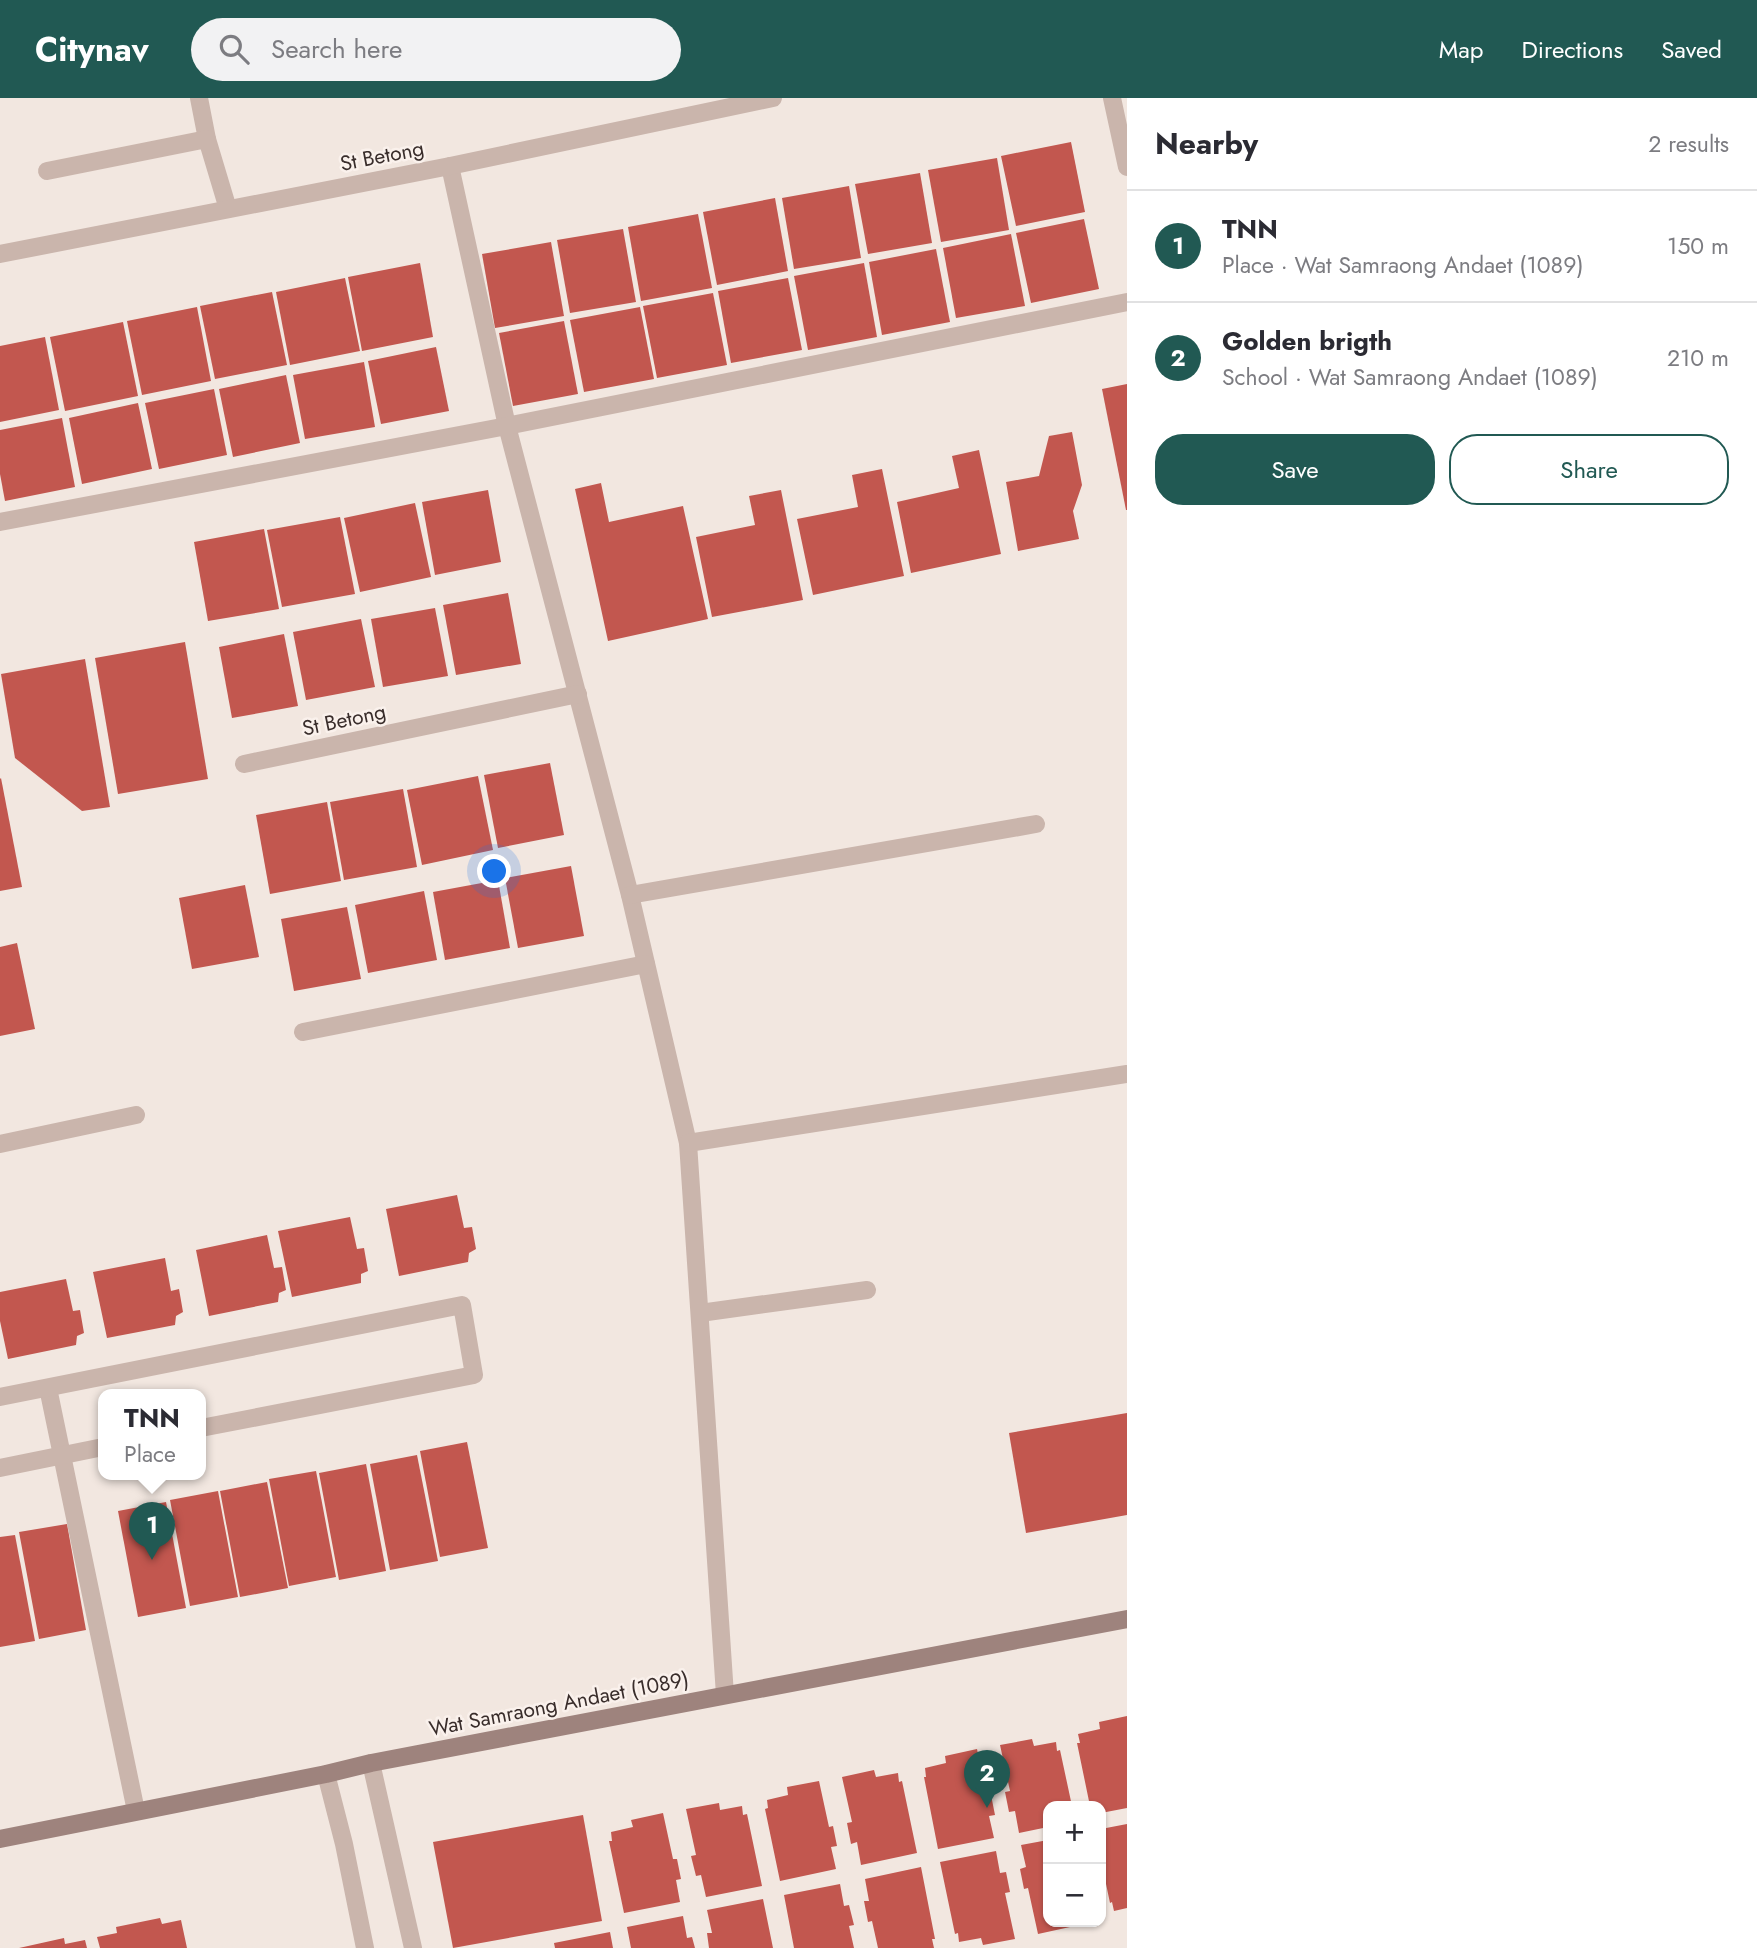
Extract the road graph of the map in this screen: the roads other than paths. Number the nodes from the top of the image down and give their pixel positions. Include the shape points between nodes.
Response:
1 (199, 98) edge
2 (773, 98) edge
3 (1112, 98) edge
4 (206, 139) junction
5 (450, 166) junction
6 (1127, 167) edge
7 (47, 171) dead end
8 (229, 209) junction
9 (0, 254) edge
10 (1127, 302) edge
11 (507, 426) junction
12 (0, 522) edge
13 (578, 694) junction
14 (244, 764) dead end
15 (1036, 824) dead end
16 (630, 895) junction
17 (646, 964) junction
18 (303, 1032) dead end
19 (1127, 1074) edge
20 (136, 1115) dead end
21 (688, 1143) junction
22 (0, 1144) edge
23 (867, 1290) dead end
24 (699, 1313) junction
25 (48, 1388) junction
26 (0, 1397) edge
27 (206, 1427) edge
28 (98, 1448) edge
29 (62, 1455) junction
30 (0, 1468) edge
31 (1127, 1619) edge
32 (725, 1695) junction
33 (371, 1763) junction
34 (326, 1774) junction
35 (136, 1811) junction
36 (0, 1839) edge
37 (365, 1948) edge
38 (413, 1948) edge

1 - 4 street
2 - 5 street, St Betong
3 - 6 street
4 - 7 street
4 - 8 street
5 - 8 street, St Betong
5 - 11 street
8 - 9 street, St Betong
10 - 11 street
11 - 12 street
11 - 13 street
13 - 14 street, St Betong
13 - 16 street
15 - 16 street
16 - 17 street
17 - 18 street
17 - 21 street
19 - 21 street
20 - 22 street
21 - 24 street
23 - 24 street
24 - 32 street
25 - 26 street
25 - 27 street via 462,1305 474,1375
25 - 29 street
28 - 29 street
29 - 30 street
29 - 35 street
31 - 32 main road, Wat Samraong Andaet (1089)
32 - 33 main road, Wat Samraong Andaet (1089)
33 - 34 main road, Wat Samraong Andaet (1089)
33 - 38 street
34 - 35 main road, Wat Samraong Andaet (1089)
34 - 37 street
35 - 36 main road, Wat Samraong Andaet (1089)

